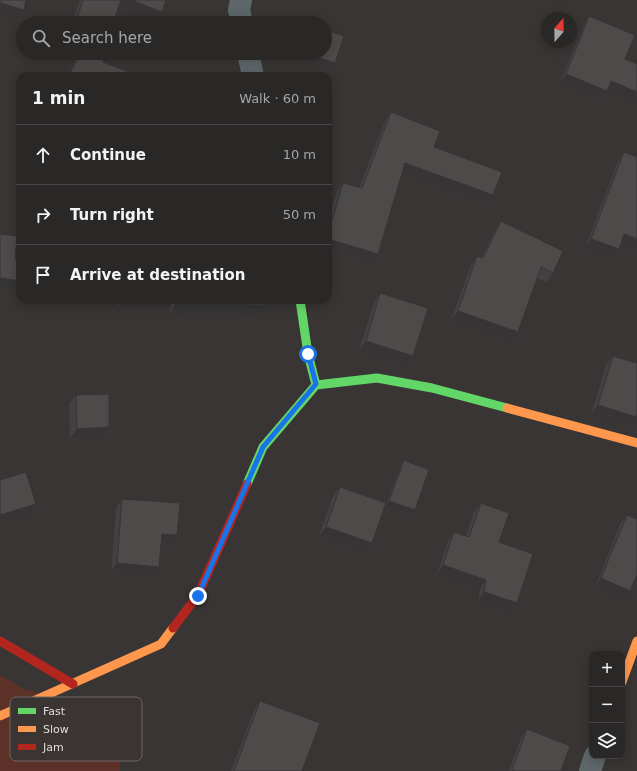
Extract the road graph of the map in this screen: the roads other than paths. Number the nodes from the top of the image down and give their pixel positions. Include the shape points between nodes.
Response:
1 (241, 0) edge
2 (240, 16) edge
3 (250, 60) edge
4 (252, 72) edge
5 (301, 304) edge
6 (316, 384) junction
7 (637, 443) edge
8 (0, 641) edge
9 (637, 641) edge
10 (625, 674) edge
11 (73, 684) junction
12 (43, 697) edge
13 (10, 712) edge
14 (0, 716) edge
15 (595, 759) edge
16 (590, 771) edge

1 - 2 street
3 - 4 street
5 - 6 street via 308,354
6 - 7 street via 377,378 432,388
6 - 11 street via 263,447 198,596 161,644
8 - 11 street
9 - 10 street
11 - 12 street
13 - 14 street
15 - 16 street

